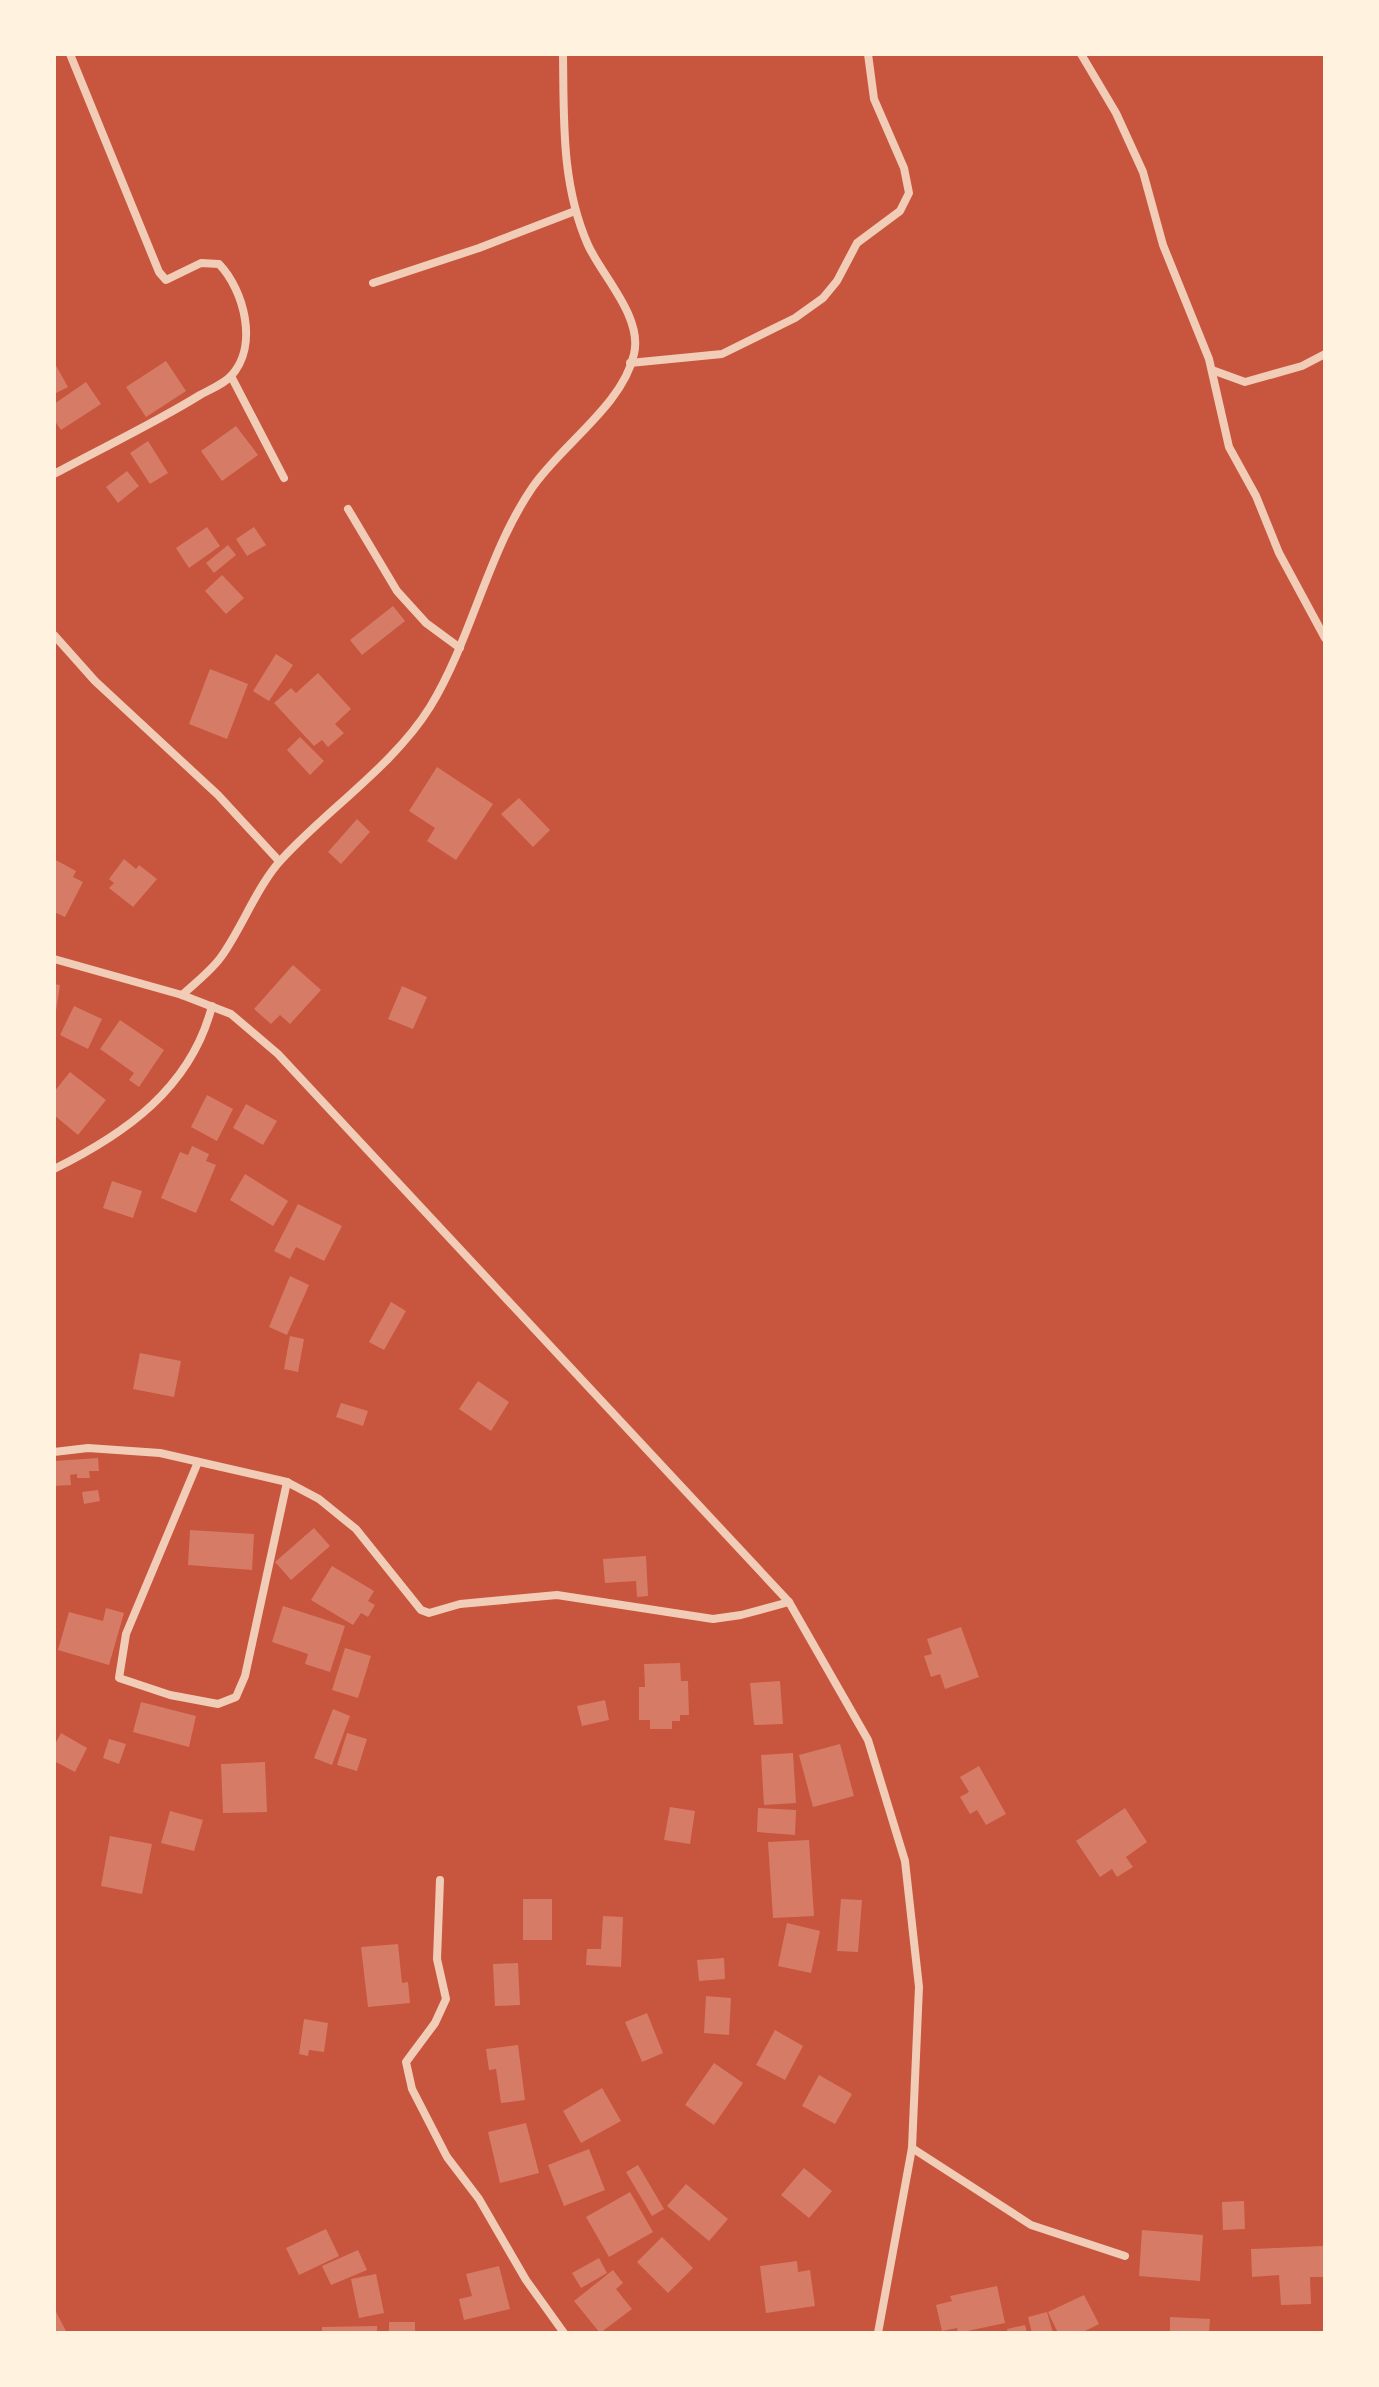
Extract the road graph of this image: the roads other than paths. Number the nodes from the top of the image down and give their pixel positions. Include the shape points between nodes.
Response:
1 (70, 54) edge
2 (563, 54) edge
3 (868, 54) edge
4 (1081, 54) edge
5 (575, 211) junction
6 (373, 283) dead end
7 (1325, 354) edge
8 (630, 363) junction
9 (1212, 370) junction
10 (231, 376) junction
11 (54, 474) edge
12 (284, 478) dead end
13 (348, 509) dead end
14 (54, 635) edge
15 (1325, 638) edge
16 (460, 648) junction
17 (279, 861) junction
18 (54, 959) edge
19 (182, 995) junction
20 (212, 1006) junction
21 (54, 1169) edge
22 (54, 1452) edge
23 (198, 1462) junction
24 (287, 1482) junction
25 (789, 1602) junction
26 (440, 1880) dead end
27 (912, 2148) junction
28 (1125, 2256) dead end
29 (564, 2333) edge
30 (878, 2333) edge

1 - 10 street via 159,272 166,280 201,263 219,264 228,273 247,330
2 - 5 street via 564,150
3 - 8 street via 874,99 904,168 909,193 900,211 857,243 823,298 795,318 722,354
4 - 9 street via 1143,172 1163,245
5 - 6 street
5 - 8 street via 589,248 634,329
7 - 9 street via 1245,382
8 - 16 street via 611,399 531,489 508,529
9 - 15 street via 1229,447
10 - 11 street
10 - 12 street
13 - 16 street via 397,591 426,623
14 - 17 street
16 - 17 street via 409,734
17 - 19 street via 220,958
18 - 19 street
19 - 20 street
20 - 21 street via 194,1053 161,1096 100,1146
20 - 25 street via 231,1014 278,1054
22 - 23 street via 88,1448 160,1453
23 - 24 street
23 - 24 street via 126,1634 119,1668 119,1678 170,1695 218,1704 236,1697
24 - 25 street via 356,1529 421,1610 429,1613 460,1604 557,1595 713,1619
25 - 27 street via 868,1740 905,1861 919,1987
26 - 29 street via 437,1959 446,1999 406,2062 412,2089 447,2157
27 - 28 street via 1031,2225
27 - 30 street

